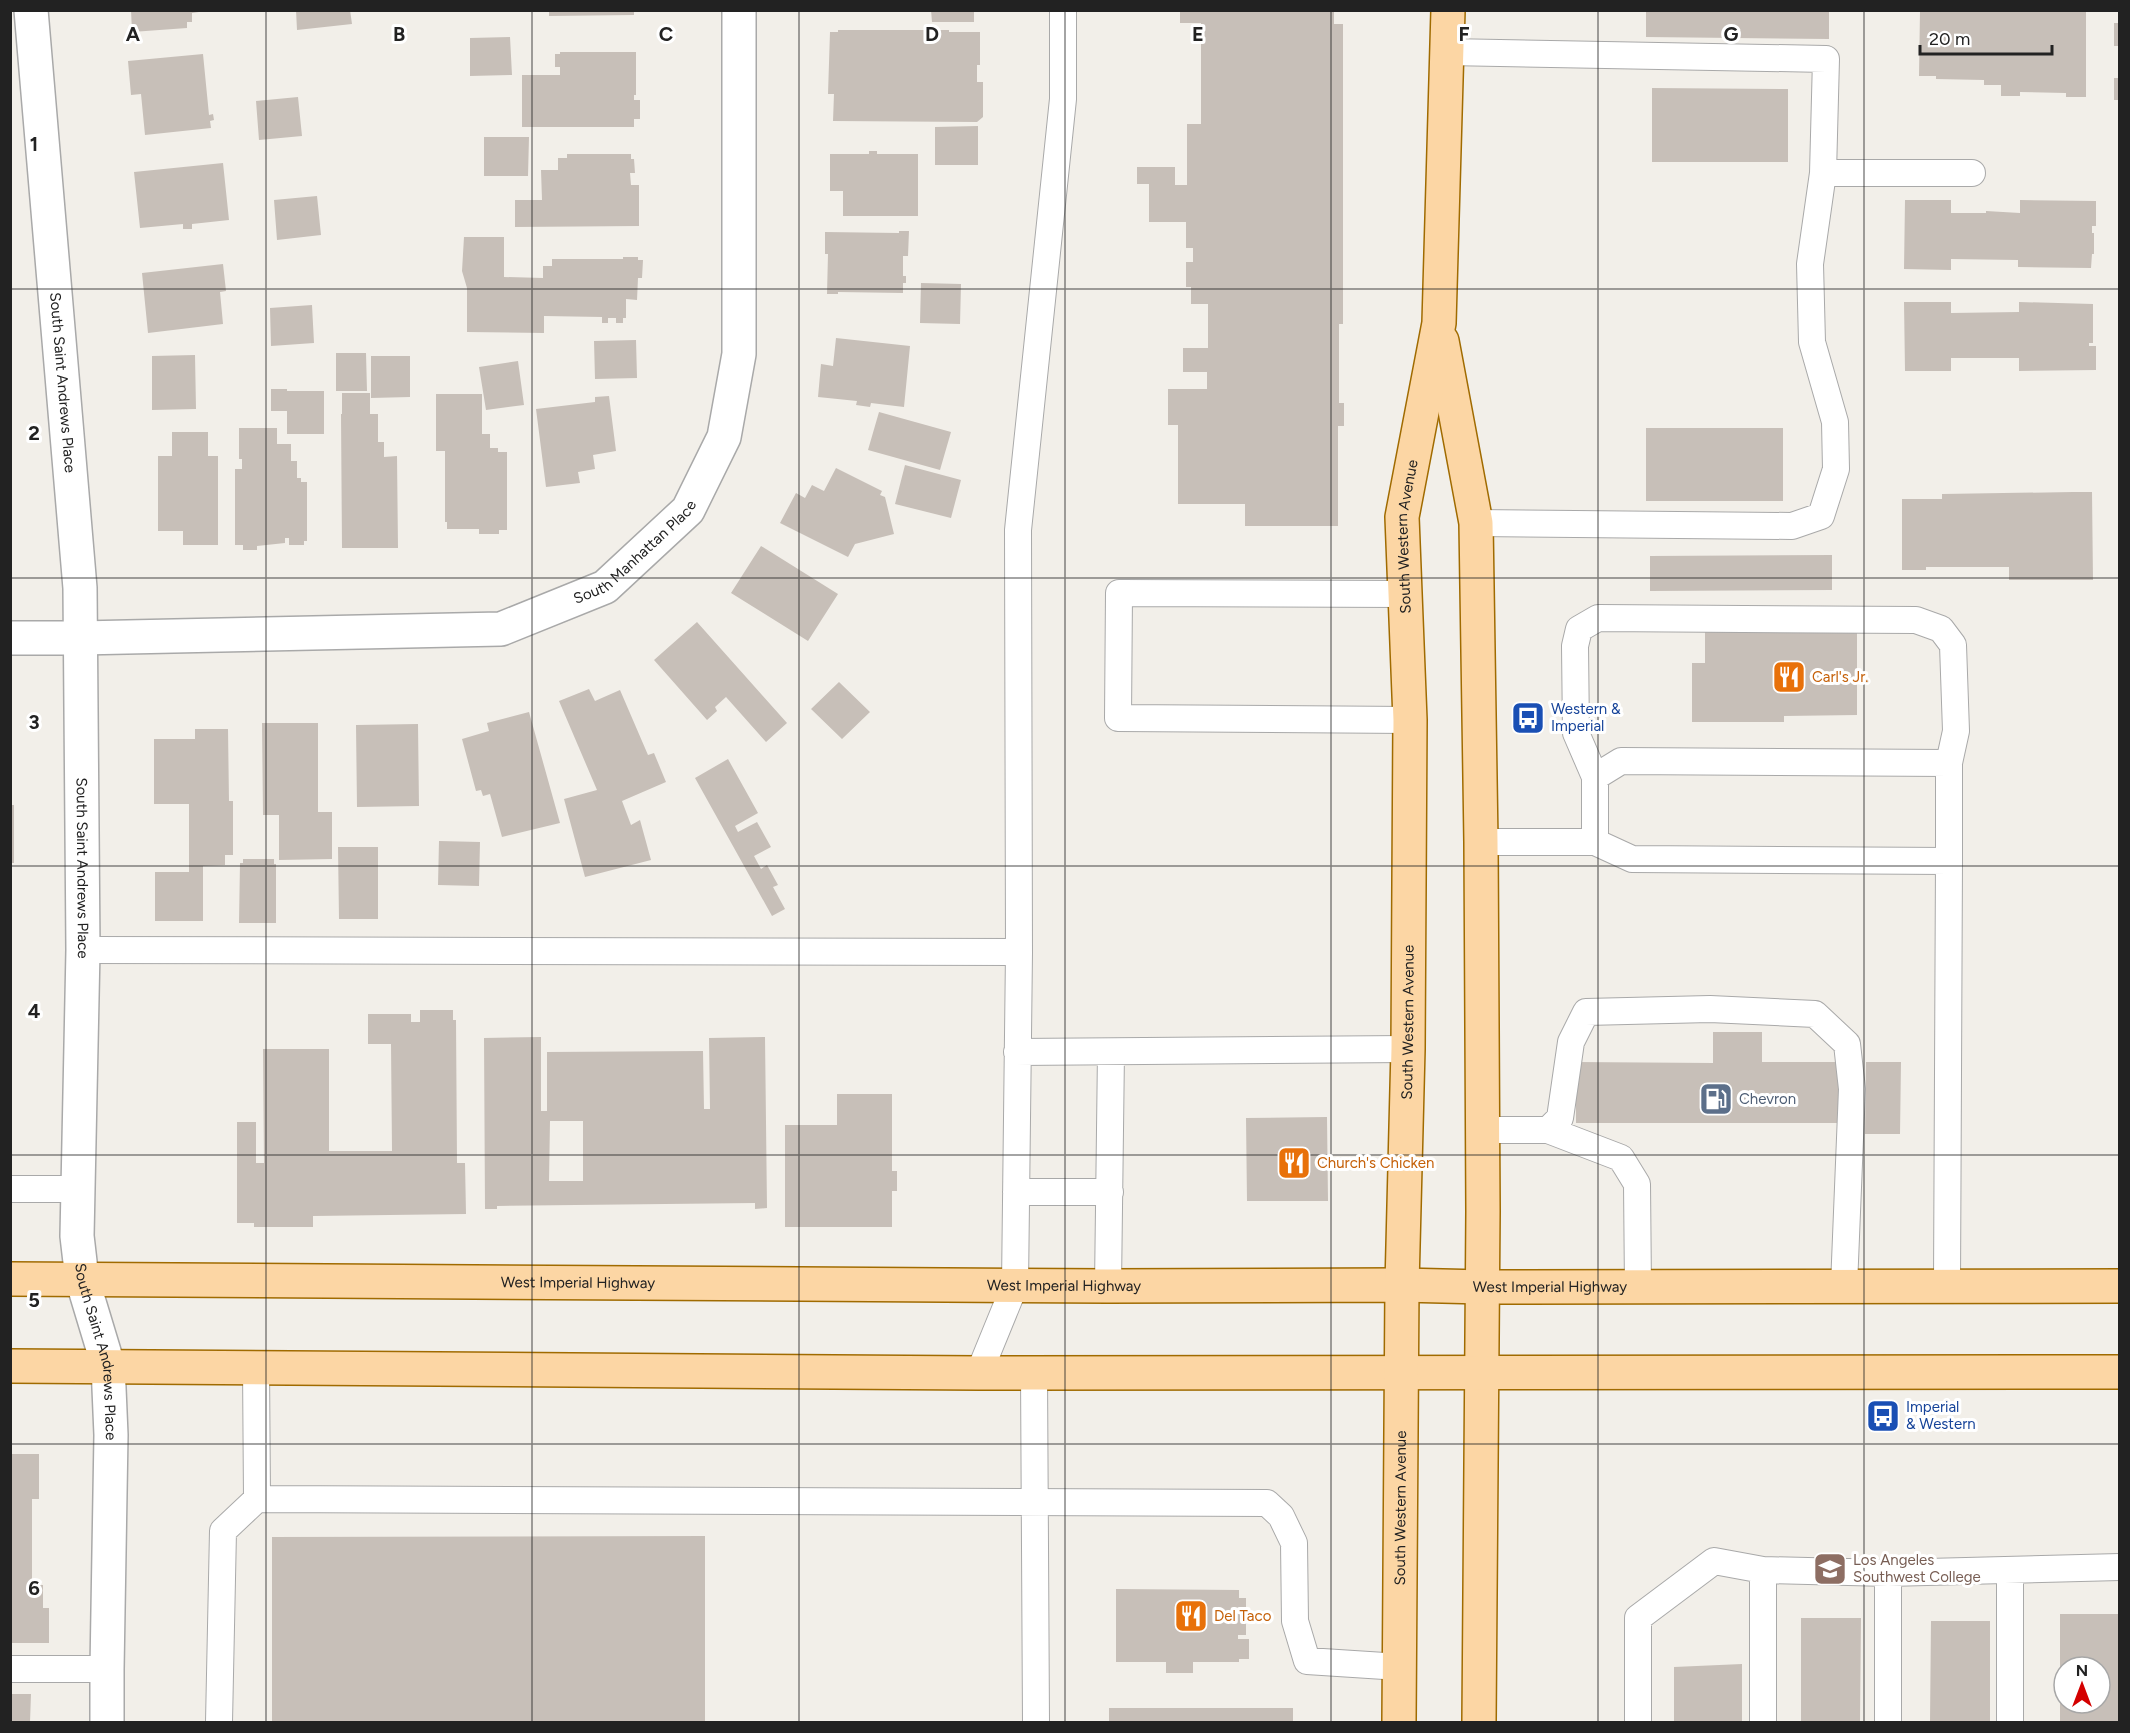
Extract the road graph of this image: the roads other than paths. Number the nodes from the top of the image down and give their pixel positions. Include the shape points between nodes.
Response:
1 (31, 10) edge
2 (739, 10) edge
3 (1064, 10) edge
4 (1448, 10) edge
5 (1447, 52) junction
6 (1972, 172) dead end
7 (1823, 173) junction
8 (1439, 323) junction
9 (1476, 523) junction
10 (1406, 594) junction
11 (10, 638) edge
12 (80, 638) junction
13 (1410, 720) junction
14 (1949, 763) junction
15 (1595, 777) junction
16 (1481, 842) junction
17 (1594, 842) junction
18 (1949, 861) junction
19 (83, 950) junction
20 (1019, 952) junction
21 (1408, 1049) junction
22 (1017, 1052) junction
23 (1111, 1052) junction
24 (1482, 1130) junction
25 (1548, 1130) junction
26 (10, 1189) edge
27 (77, 1189) junction
28 (1016, 1192) junction
29 (1110, 1192) junction
30 (82, 1278) junction
31 (10, 1279) edge
32 (1015, 1285) junction
33 (1402, 1285) junction
34 (1108, 1286) junction
35 (1844, 1286) junction
36 (1947, 1286) junction
37 (2120, 1286) edge
38 (1483, 1287) junction
39 (1638, 1287) junction
40 (108, 1365) junction
41 (10, 1366) edge
42 (256, 1366) junction
43 (1035, 1372) junction
44 (1481, 1372) junction
45 (2120, 1372) edge
46 (979, 1373) junction
47 (1402, 1373) junction
48 (257, 1499) junction
49 (1035, 1503) junction
50 (2120, 1567) edge
51 (1763, 1570) junction
52 (2010, 1570) junction
53 (1888, 1573) junction
54 (1400, 1667) junction
55 (10, 1669) edge
56 (106, 1669) junction
57 (107, 1722) edge
58 (219, 1722) edge
59 (1036, 1722) edge
60 (1399, 1722) edge
61 (1479, 1722) edge
62 (1638, 1722) edge
63 (1763, 1722) edge
64 (1888, 1722) edge
65 (2010, 1722) edge

1 - 12 street, South Saint Andrews Place via 80,588
2 - 12 street, South Manhattan Place via 739,354 724,437 688,510 605,587 501,629
3 - 20 lane via 1063,99 1018,530
4 - 5 main road, South Western Avenue
5 - 7 lane via 1826,60
5 - 8 main road, South Western Avenue
6 - 7 lane
7 - 9 lane via 1810,264 1812,342 1835,422 1836,469 1821,516 1792,526
8 - 9 main road, South Western Avenue
8 - 10 main road, South Western Avenue via 1402,517
9 - 16 main road, South Western Avenue
10 - 13 main road, South Western Avenue
10 - 13 lane via 1119,593 1118,718
11 - 12 street, South Manhattan Place
12 - 19 street, South Saint Andrews Place
13 - 21 main road, South Western Avenue
14 - 15 lane via 1621,760
14 - 15 lane via 1956,731 1953,645 1941,629 1916,620 1598,618 1579,628 1575,646 1576,733
14 - 18 lane
15 - 17 lane
16 - 17 lane
16 - 24 main road, South Western Avenue
17 - 18 lane via 1632,859
18 - 36 lane
19 - 20 lane
19 - 27 street, South Saint Andrews Place
20 - 22 lane
21 - 23 lane
21 - 33 main road, South Western Avenue
22 - 23 lane
22 - 28 lane
23 - 29 lane
24 - 25 lane
24 - 38 main road, South Western Avenue
25 - 35 lane via 1560,1118 1571,1042 1586,1011 1710,1009 1815,1014 1847,1044 1852,1089
25 - 39 lane via 1621,1158 1637,1184
26 - 27 lane
27 - 30 street, South Saint Andrews Place
28 - 29 lane
28 - 32 lane
29 - 34 lane
30 - 31 main road, West Imperial Highway
30 - 32 main road, West Imperial Highway
30 - 40 street, South Saint Andrews Place
32 - 34 main road, West Imperial Highway
32 - 46 lane
33 - 34 main road, West Imperial Highway
33 - 38 main road, West Imperial Highway
33 - 47 main road, South Western Avenue
35 - 36 main road, West Imperial Highway
35 - 39 main road, West Imperial Highway
36 - 37 main road, West Imperial Highway
38 - 39 main road, West Imperial Highway
38 - 44 main road, South Western Avenue
40 - 41 main road
40 - 42 main road
40 - 56 street, South Saint Andrews Place via 111,1435
42 - 46 main road
42 - 48 lane
43 - 46 main road
43 - 47 main road
43 - 49 lane
44 - 45 main road
44 - 47 main road
44 - 61 main road, South Western Avenue
47 - 54 main road, South Western Avenue
48 - 49 lane
48 - 58 lane via 223,1531
49 - 54 lane via 1267,1503 1281,1516 1294,1543 1295,1621 1307,1661
49 - 59 lane
50 - 52 lane
51 - 53 lane
51 - 62 lane via 1714,1561 1638,1618
51 - 63 lane
52 - 53 lane
52 - 65 lane
53 - 64 lane
54 - 60 main road, South Western Avenue
55 - 56 lane
56 - 57 street, South Saint Andrews Place

